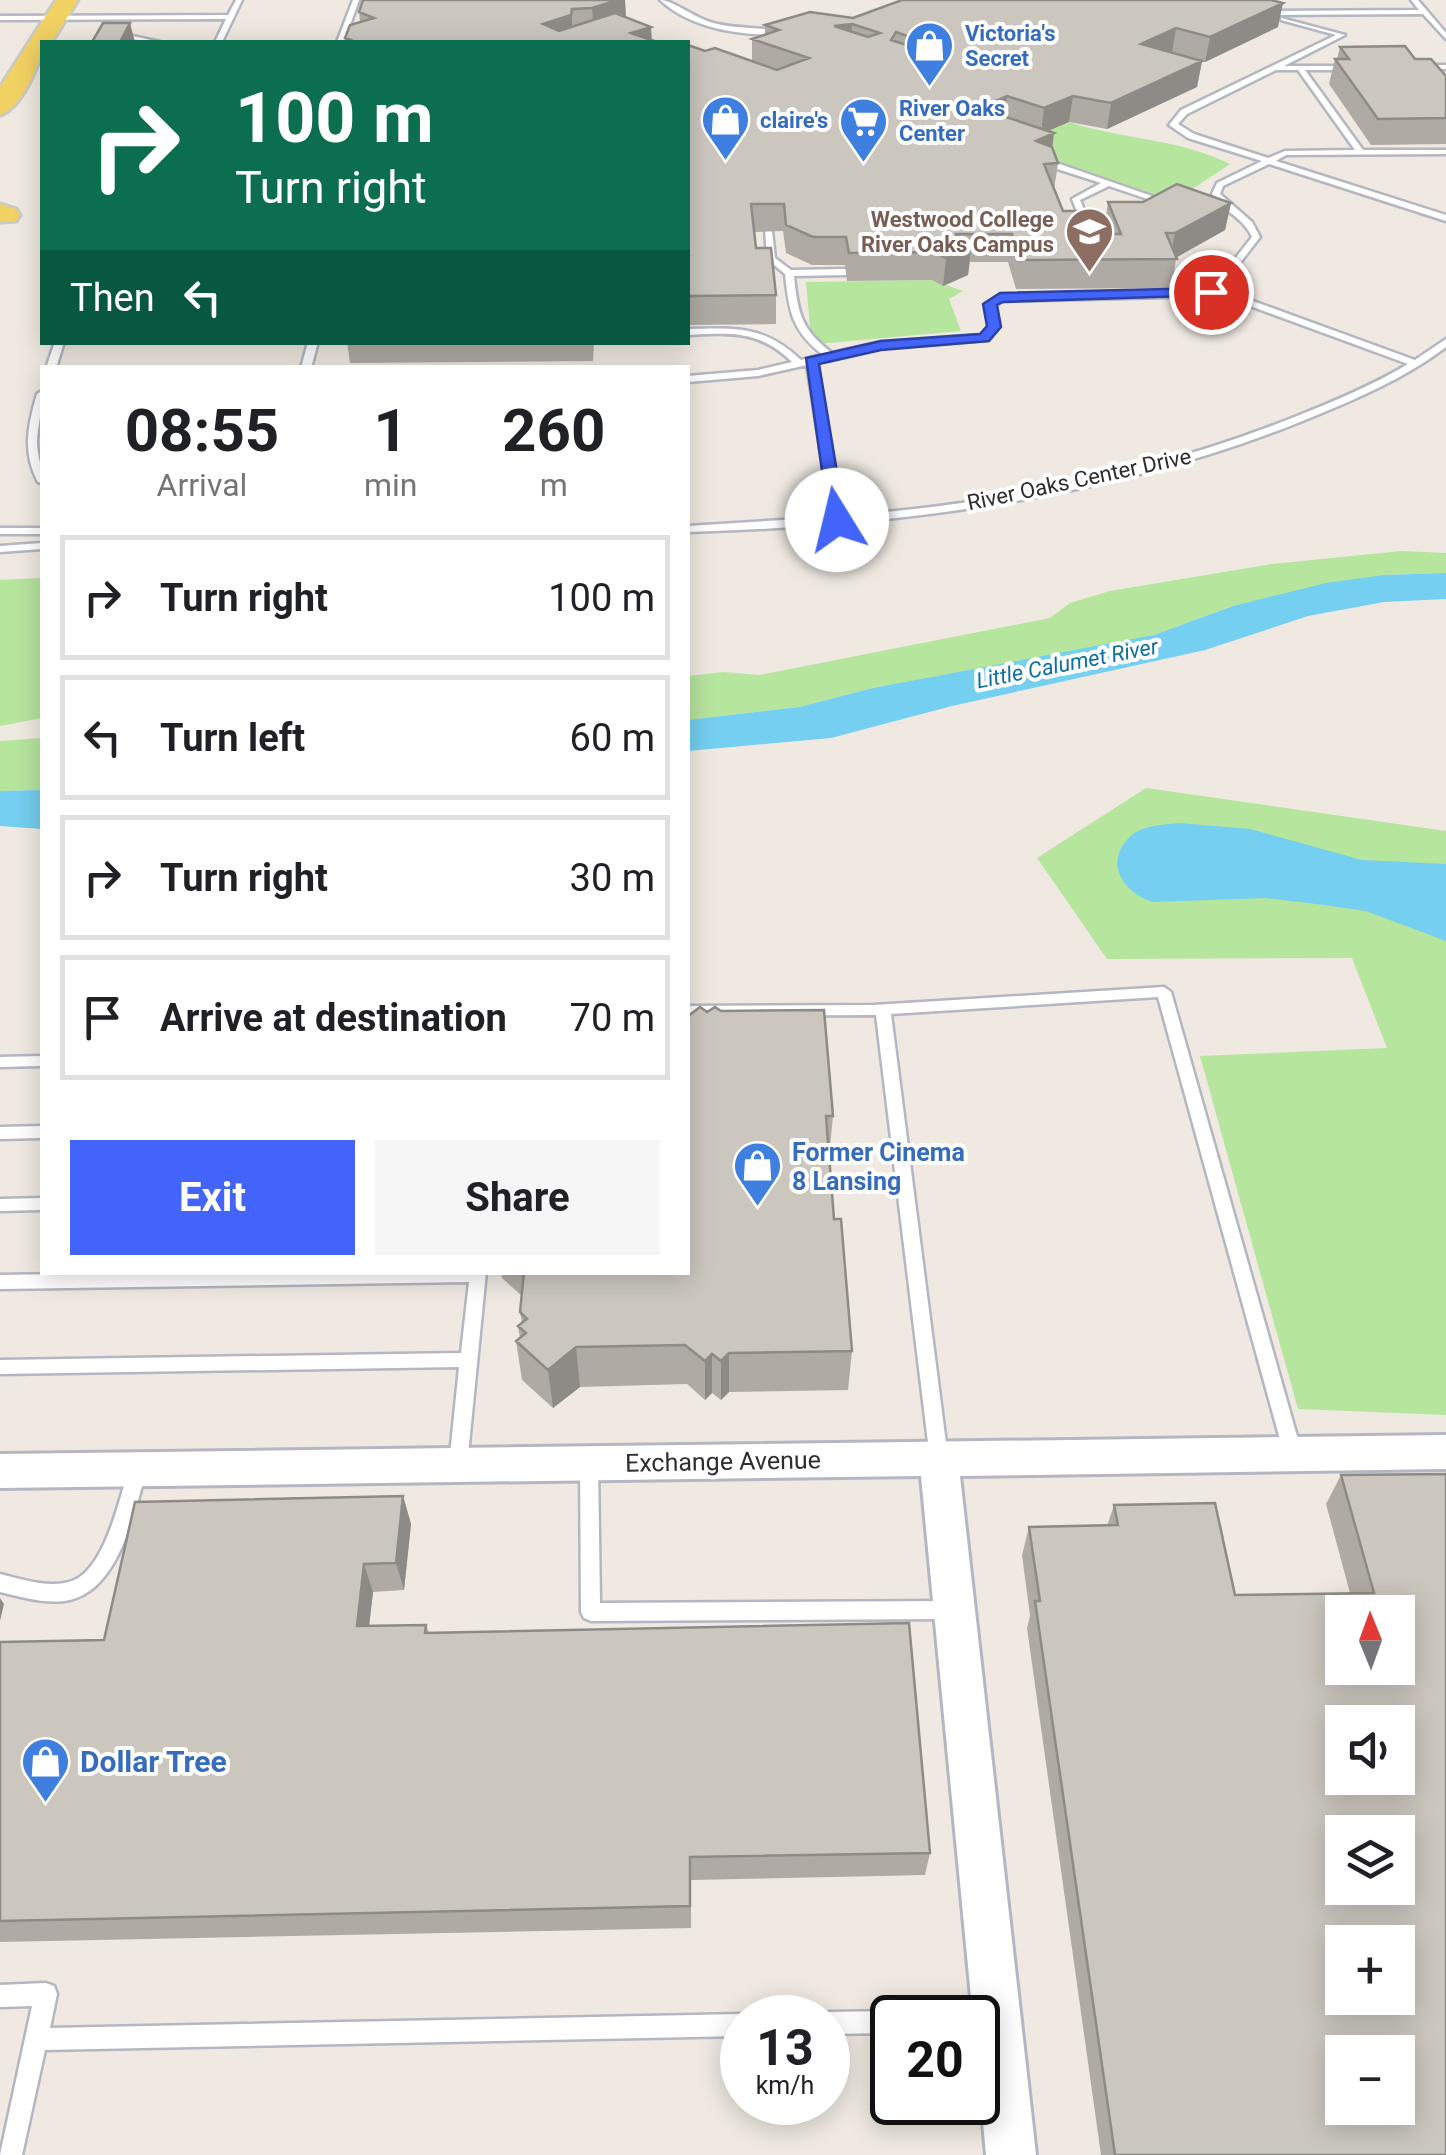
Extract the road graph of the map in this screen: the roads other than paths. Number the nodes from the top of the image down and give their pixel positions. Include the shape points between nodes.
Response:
1 (239, 0) edge
2 (356, 0) edge
3 (663, 0) edge
4 (1414, 0) edge
5 (1246, 9) edge
6 (60, 11) edge
7 (1424, 12) junction
8 (1325, 13) junction
9 (1263, 14) junction
10 (131, 18) junction
11 (230, 19) junction
12 (0, 22) edge
13 (794, 32) edge
14 (1342, 36) junction
15 (1446, 38) edge
16 (42, 40) edge
17 (109, 40) edge
18 (145, 40) edge
19 (220, 40) edge
20 (341, 40) edge
21 (40, 43) edge
22 (1410, 67) edge
23 (1446, 67) edge
24 (1274, 68) junction
25 (1300, 68) junction
26 (1357, 68) edge
27 (0, 108) edge
28 (1360, 152) junction
29 (1446, 152) edge
30 (1266, 161) junction
31 (1051, 164) edge
32 (1108, 183) junction
33 (1180, 206) edge
34 (1203, 206) edge
35 (1222, 206) junction
36 (1446, 218) edge
37 (768, 231) edge
38 (1094, 246) edge
39 (846, 272) edge
40 (790, 273) junction
41 (1215, 290) junction
42 (690, 332) edge
43 (1446, 342) edge
44 (830, 356) junction
45 (805, 363) junction
46 (1414, 363) junction
47 (690, 379) edge
48 (40, 402) edge
49 (40, 476) edge
50 (837, 520) junction
51 (690, 529) edge
52 (0, 531) edge
53 (40, 531) edge
54 (40, 546) edge
55 (0, 549) edge
56 (883, 1009) junction
57 (690, 1011) edge
58 (40, 1061) edge
59 (0, 1062) edge
60 (40, 1132) edge
61 (0, 1133) edge
62 (40, 1204) edge
63 (0, 1205) edge
64 (418, 1275) edge
65 (478, 1275) edge
66 (0, 1282) edge
67 (469, 1360) junction
68 (0, 1367) edge
69 (1446, 1452) edge
70 (1293, 1454) junction
71 (939, 1458) junction
72 (589, 1463) junction
73 (458, 1465) junction
74 (138, 1469) junction
75 (0, 1471) edge
76 (0, 1583) edge
77 (954, 1610) junction
78 (985, 1995) edge
79 (0, 1996) edge
80 (720, 2024) edge
81 (36, 2039) junction
82 (1000, 2093) edge
83 (10, 2155) edge
84 (1011, 2155) edge

1 - 11 lane
2 - 20 lane
3 - 13 lane via 740,32
4 - 7 lane
5 - 9 lane
6 - 10 lane
6 - 10 lane
6 - 11 lane
6 - 12 lane
6 - 16 main road
7 - 8 lane
7 - 15 lane
8 - 9 lane
8 - 14 lane
9 - 14 lane
10 - 11 lane
11 - 19 lane
14 - 24 lane
17 - 18 lane
21 - 27 main road
22 - 23 lane
24 - 25 lane
24 - 30 lane via 1184,112 1173,125
25 - 26 lane
25 - 28 lane
28 - 29 lane
28 - 30 lane via 1285,154
30 - 35 lane via 1220,186
30 - 36 lane
31 - 32 lane
32 - 33 lane
32 - 38 lane via 1076,199
34 - 35 lane
35 - 41 lane via 1249,222 1256,238
37 - 40 lane via 771,259
39 - 40 lane
40 - 44 lane via 795,324
41 - 44 lane via 1000,298 990,304 994,327 984,338
41 - 46 lane
42 - 45 lane via 759,333
43 - 46 lane, River Oaks Center Drive
44 - 45 lane
45 - 47 lane
45 - 50 lane
46 - 50 lane, River Oaks Center Drive via 1304,418 1189,458 1044,490
48 - 49 lane via 30,445
50 - 51 lane, River Oaks Center Drive
52 - 53 lane
54 - 55 lane
56 - 57 lane
56 - 70 lane via 1164,992
56 - 71 lane
58 - 59 lane
60 - 61 lane
62 - 63 lane
64 - 66 lane
65 - 67 lane
67 - 68 lane
67 - 73 lane
69 - 70 street, Exchange Avenue
70 - 71 street, Exchange Avenue
71 - 72 street, Exchange Avenue
71 - 77 street
72 - 73 street, Exchange Avenue
72 - 77 lane via 591,1612
73 - 74 street, Exchange Avenue
74 - 75 street, Exchange Avenue
74 - 76 lane via 114,1540 99,1570 80,1587 54,1592
77 - 78 street
79 - 81 lane via 46,1994
80 - 81 lane
81 - 83 lane
82 - 84 street

